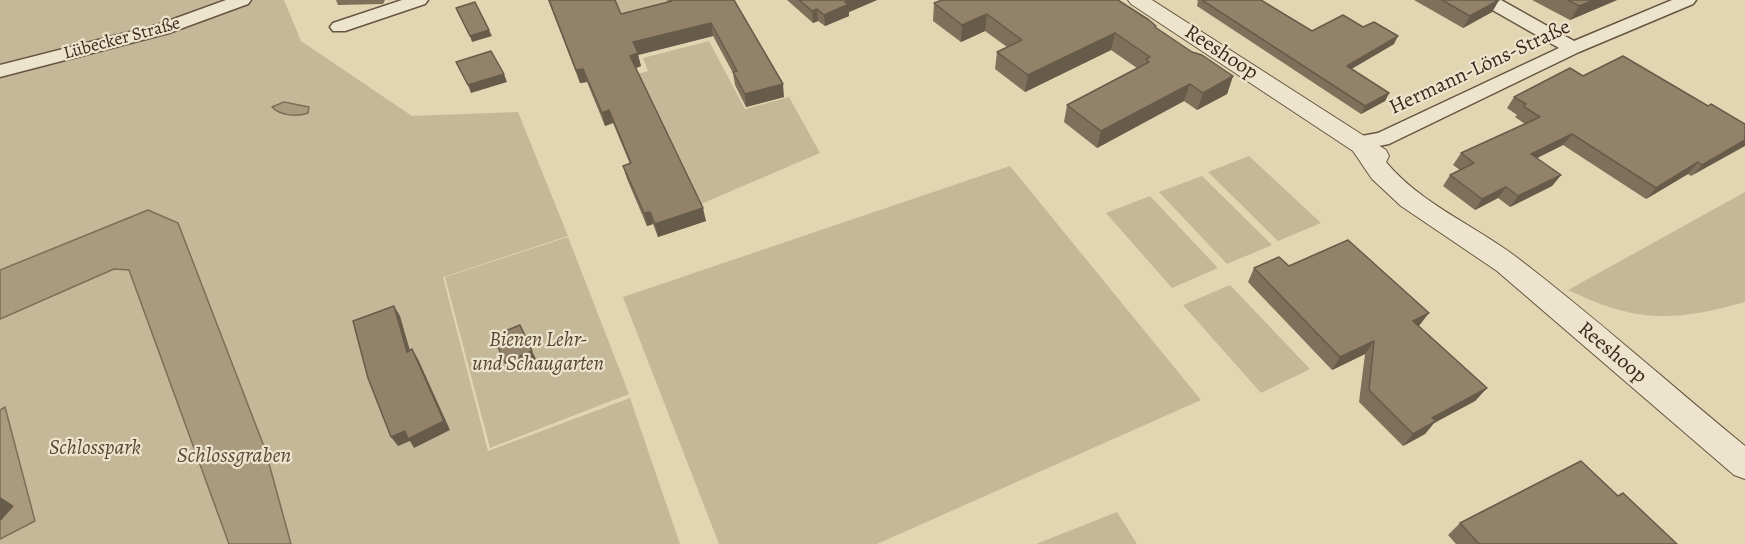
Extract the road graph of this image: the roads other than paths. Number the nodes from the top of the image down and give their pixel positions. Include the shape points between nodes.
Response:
1 (242, 0) edge
2 (419, 0) edge
3 (1138, 0) edge
4 (1488, 0) edge
5 (1687, 0) edge
6 (339, 27) dead end
7 (1573, 48) junction
8 (0, 71) edge
9 (1360, 145) junction
10 (1745, 465) edge

1 - 8 street, Lübecker Straße via 163,29
2 - 6 street
3 - 9 street, Reeshoop
4 - 7 street
5 - 7 street, Hermann-Löns-Straße
7 - 9 street, Hermann-Löns-Straße via 1393,135
9 - 10 street, Reeshoop via 1382,174 1408,197 1479,242

